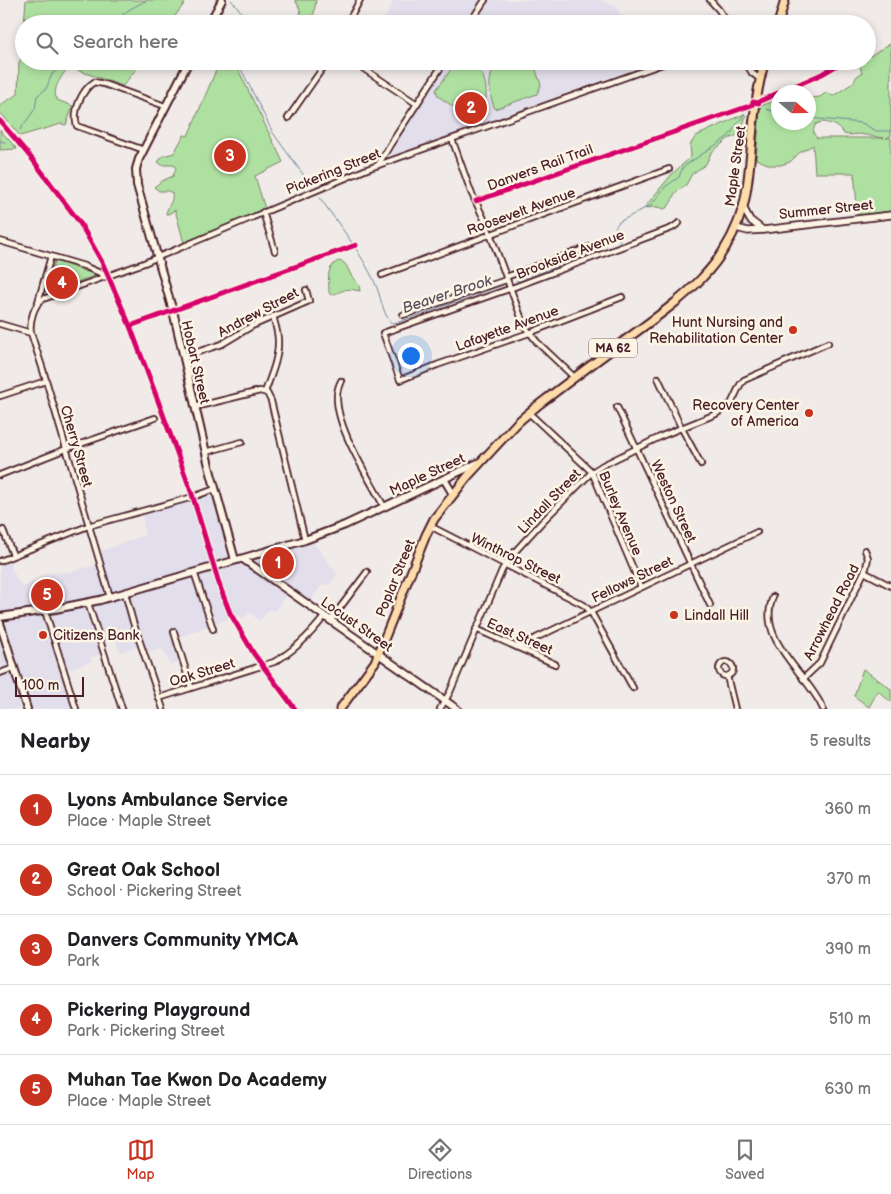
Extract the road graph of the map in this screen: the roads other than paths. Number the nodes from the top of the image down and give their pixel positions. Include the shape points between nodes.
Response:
1 (222, 0) edge
2 (360, 0) edge
3 (486, 0) edge
4 (710, 0) edge
5 (786, 0) edge
6 (214, 15) edge
7 (352, 15) edge
8 (476, 15) edge
9 (722, 15) edge
10 (781, 15) edge
11 (184, 70) edge
12 (321, 70) edge
13 (366, 70) edge
14 (439, 70) edge
15 (646, 70) edge
16 (750, 70) edge
17 (762, 70) edge
18 (760, 79) junction
19 (417, 104) junction
20 (165, 106) junction
21 (288, 118) dead end
22 (452, 139) junction
23 (144, 150) junction
24 (386, 151) junction
25 (395, 159) junction
26 (378, 165) junction
27 (669, 169) dead end
28 (743, 207) junction
29 (263, 212) junction
30 (891, 215) edge
31 (679, 223) dead end
32 (736, 228) junction
33 (763, 230) junction
34 (490, 234) junction
35 (0, 241) edge
36 (603, 242) dead end
37 (275, 251) dead end
38 (51, 256) junction
39 (158, 257) junction
40 (382, 275) dead end
41 (107, 276) junction
42 (506, 278) junction
43 (510, 289) junction
44 (306, 290) dead end
45 (622, 297) dead end
46 (38, 302) junction
47 (403, 315) dead end
48 (273, 316) junction
49 (0, 324) edge
50 (31, 333) junction
51 (529, 333) junction
52 (828, 343) dead end
53 (184, 357) junction
54 (575, 378) junction
55 (658, 378) dead end
56 (400, 380) joint
57 (46, 381) junction
58 (341, 381) dead end
59 (265, 392) junction
60 (0, 396) edge
61 (195, 407) junction
62 (617, 407) dead end
63 (529, 413) junction
64 (155, 418) dead end
65 (681, 428) junction
66 (242, 442) dead end
67 (636, 448) junction
68 (66, 449) junction
69 (206, 452) junction
70 (482, 461) junction
71 (701, 464) dead end
72 (592, 472) junction
73 (0, 475) edge
74 (444, 479) junction
75 (215, 489) junction
76 (453, 494) junction
77 (384, 507) junction
78 (88, 526) junction
79 (430, 526) junction
80 (3, 530) dead end
81 (757, 532) dead end
82 (305, 540) junction
83 (865, 550) dead end
84 (13, 555) junction
85 (243, 559) junction
86 (235, 560) junction
87 (0, 561) edge
88 (691, 563) junction
89 (505, 565) junction
90 (194, 572) junction
91 (367, 572) dead end
92 (864, 572) junction
93 (891, 586) edge
94 (641, 587) junction
95 (125, 593) junction
96 (110, 597) junction
97 (773, 597) dead end
98 (88, 603) junction
99 (710, 605) dead end
100 (45, 611) junction
101 (590, 612) junction
102 (324, 616) junction
103 (0, 617) edge
104 (330, 621) junction
105 (0, 623) edge
106 (213, 629) dead end
107 (476, 629) junction
108 (174, 632) dead end
109 (517, 647) junction
110 (378, 654) junction
111 (555, 664) dead end
112 (14, 668) junction
113 (0, 673) edge
114 (727, 676) dead end
115 (803, 680) junction
116 (190, 688) junction
117 (633, 688) dead end
118 (159, 698) junction
119 (446, 701) junction
120 (27, 709) edge
121 (76, 709) edge
122 (122, 709) edge
123 (163, 709) edge
124 (340, 709) edge
125 (440, 709) edge
126 (457, 709) edge
127 (734, 709) edge
128 (823, 709) edge

1 - 6 main road
2 - 7 street
3 - 8 street
4 - 9 street
5 - 10 main road
11 - 20 main road, Hobart Street
12 - 21 street
13 - 19 street
14 - 19 street
15 - 22 street, Pickering Street
16 - 18 street
17 - 18 main road, Maple Street / MA 62
18 - 28 main road, Maple Street / MA 62
19 - 24 street
20 - 23 main road, Hobart Street
20 - 23 street via 94,82 86,88 75,119 78,126
22 - 25 street, Pickering Street
22 - 34 street
23 - 39 main road, Hobart Street via 137,164 137,184
24 - 25 street
24 - 26 street
25 - 26 street, Pickering Street
26 - 29 street, Pickering Street
27 - 34 street, Roosevelt Avenue
28 - 32 main road, Maple Street / MA 62
28 - 33 street, Summer Street via 750,220
29 - 37 street
29 - 39 street, Pickering Street
30 - 33 street, Summer Street
31 - 43 street, Brookside Avenue
32 - 33 street, Summer Street
32 - 54 main road, Maple Street / MA 62 via 714,266 697,284
34 - 40 street, Roosevelt Avenue
34 - 42 street
35 - 38 street
36 - 42 street, Brookside Avenue
38 - 41 street
38 - 46 street
39 - 41 street, Pickering Street
39 - 53 main road, Hobart Street
41 - 46 street, Pickering Street
42 - 43 street
42 - 47 street, Brookside Avenue
43 - 51 street
43 - 56 street, Brookside Avenue via 383,333
44 - 48 street, Andrew Street via 309,301
45 - 51 street, Lafayette Avenue
46 - 50 street
48 - 53 street, Andrew Street via 222,344
48 - 59 street via 278,338 277,358
49 - 50 street
50 - 57 street, Cherry Street
51 - 54 street
51 - 56 street, Lafayette Avenue
52 - 65 street, Lindall Street via 744,380 731,404 716,414
53 - 61 main road, Hobart Street
54 - 63 main road, Maple Street / MA 62
55 - 65 street
57 - 60 street
57 - 68 street, Cherry Street
58 - 77 street via 336,395 347,436
59 - 61 street via 260,390
59 - 82 street via 271,400
61 - 69 main road, Hobart Street
62 - 67 street, Weston Street
63 - 70 main road, Maple Street / MA 62
63 - 72 street, Burley Avenue
64 - 68 street
65 - 67 street, Lindall Street
65 - 71 street
66 - 69 street
67 - 72 street, Lindall Street
67 - 88 street, Weston Street
68 - 73 street
68 - 78 street, Cherry Street
69 - 75 main road, Hobart Street
70 - 74 main road, Maple Street
70 - 76 main road, Poplar Street / MA 62
72 - 89 street, Lindall Street
72 - 94 street, Burley Avenue
74 - 76 main road
74 - 77 main road, Maple Street
75 - 78 street
75 - 86 main road, Hobart Street
76 - 79 main road, Poplar Street / MA 62
77 - 82 main road, Maple Street
78 - 84 street
78 - 96 street, Cherry Street
79 - 89 street, Winthrop Street
79 - 110 main road, Poplar Street / MA 62
80 - 84 street
81 - 88 street, Fellows Street
82 - 85 main road, Maple Street
83 - 92 street, Arrowhead Road via 868,561
84 - 87 street
85 - 86 main road, Maple Street
85 - 102 main road, Locust Street
86 - 90 main road, Maple Street
88 - 94 street, Fellows Street
88 - 99 street, Weston Street
89 - 101 street, Winthrop Street via 576,599
89 - 107 street, Lindall Street
90 - 95 main road, Maple Street
90 - 106 street
91 - 104 street
92 - 93 street
92 - 115 street, Arrowhead Road via 820,663
94 - 101 street, Fellows Street
95 - 96 main road, Maple Street
95 - 118 street
96 - 98 main road, Maple Street
97 - 115 street via 769,614 772,626 781,648
98 - 100 main road, Maple Street
98 - 122 street
100 - 103 main road, Maple Street
100 - 121 street
101 - 109 street, Fellows Street
101 - 117 street
102 - 104 main road, Locust Street
102 - 116 street, Oak Street via 305,639 281,658
104 - 110 main road, Locust Street
105 - 112 main road
107 - 109 street, East Street
107 - 119 street, Lindall Street
108 - 116 street
109 - 111 street, East Street
110 - 119 main road, Locust Street
110 - 124 main road, Poplar Street / MA 62
112 - 113 street
112 - 120 main road
114 - 127 street
115 - 128 street
116 - 118 street, Oak Street
118 - 123 street
119 - 125 street, Lindall Street
119 - 126 main road, Locust Street

